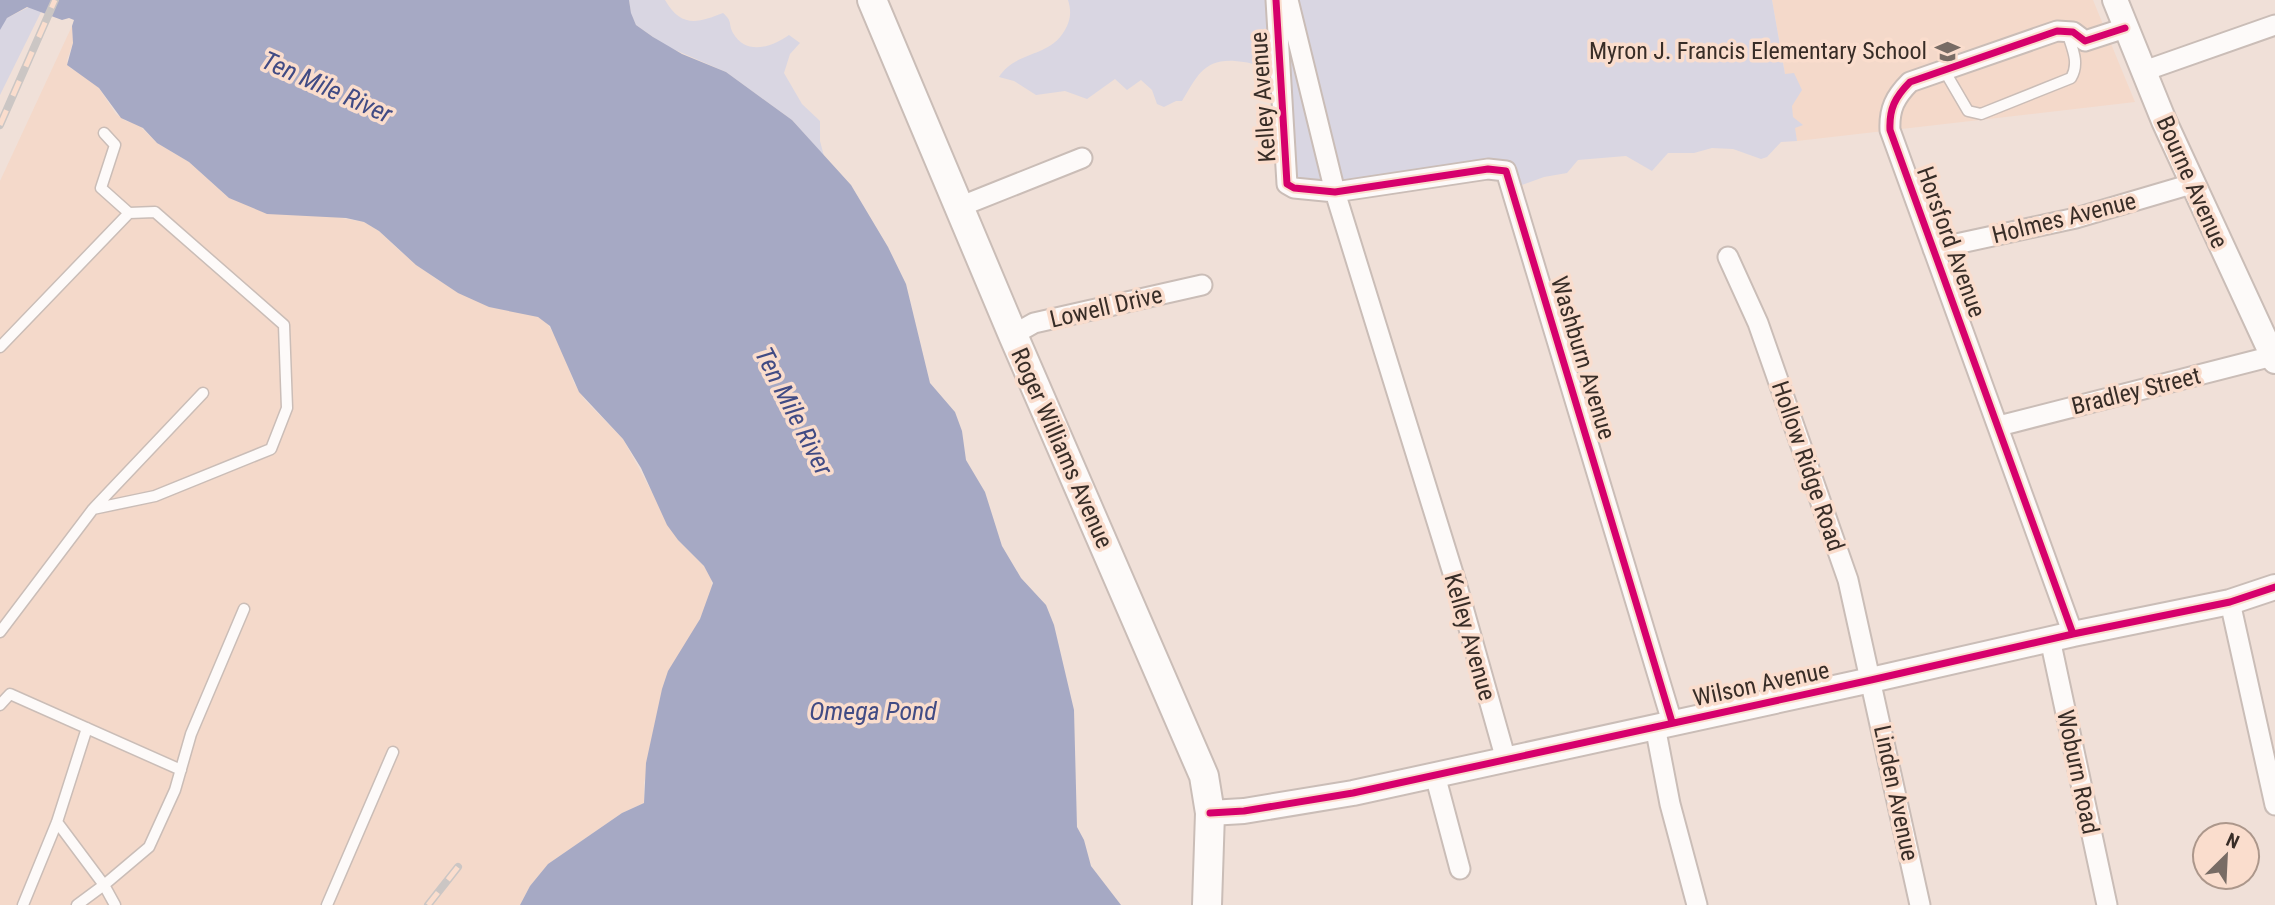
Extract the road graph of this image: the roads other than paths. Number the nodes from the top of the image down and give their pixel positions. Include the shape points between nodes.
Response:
1 (872, 0) edge
2 (1276, 0) edge
3 (1288, 0) edge
4 (2115, 0) edge
5 (2275, 25) edge
6 (2125, 28) junction
7 (2067, 32) junction
8 (1944, 70) junction
9 (2144, 71) junction
10 (104, 133) dead end
11 (1082, 158) dead end
12 (2194, 183) junction
13 (1335, 192) junction
14 (959, 207) junction
15 (129, 213) junction
16 (1933, 249) junction
17 (1728, 257) dead end
18 (1202, 285) dead end
19 (1013, 335) junction
20 (0, 347) edge
21 (2274, 359) edge
22 (203, 393) dead end
23 (1999, 426) junction
24 (93, 509) junction
25 (2275, 587) edge
26 (2230, 602) junction
27 (244, 609) dead end
28 (0, 632) edge
29 (2062, 636) junction
30 (1871, 681) junction
31 (0, 705) edge
32 (1664, 724) junction
33 (87, 728) junction
34 (393, 752) dead end
35 (1506, 760) junction
36 (181, 770) junction
37 (1435, 775) junction
38 (2275, 805) edge
39 (1210, 813) junction
40 (57, 822) junction
41 (1460, 869) dead end
42 (104, 885) junction
43 (23, 905) edge
44 (77, 905) edge
45 (115, 905) edge
46 (327, 905) edge
47 (1207, 905) edge
48 (1698, 905) edge
49 (1920, 905) edge
50 (2107, 905) edge

1 - 14 main road, Roger Williams Avenue
2 - 13 street, Kelley Avenue via 1287,184
3 - 13 street, Kelley Avenue
4 - 6 street, Bourne Avenue
5 - 9 street
6 - 7 street, Horsford Avenue via 2085,41
6 - 9 street, Bourne Avenue
7 - 8 street, Horsford Avenue via 2057,31
7 - 8 lane via 2076,61 2071,78 1981,114 1968,111
8 - 16 street, Horsford Avenue via 1910,82 1898,94 1889,118
9 - 12 street, Bourne Avenue
10 - 15 lane via 115,145 101,188
11 - 14 street
12 - 16 street, Holmes Avenue via 2076,218
12 - 21 street, Bourne Avenue
13 - 32 street, Washburn Avenue via 1488,169 1506,171
13 - 35 street, Kelley Avenue
14 - 19 main road, Roger Williams Avenue
15 - 20 lane
15 - 24 lane via 155,212 284,325 287,408 271,449 155,496
16 - 23 street, Horsford Avenue
17 - 30 street, Hollow Ridge Road via 1758,323 1848,580
18 - 19 street, Lowell Drive via 1034,323
19 - 39 main road, Roger Williams Avenue via 1193,746
21 - 23 street, Bradley Street
22 - 24 lane
23 - 29 street, Horsford Avenue
24 - 28 lane
25 - 26 street, Wilson Avenue
26 - 29 street, Wilson Avenue
26 - 38 street
27 - 36 lane via 191,734
29 - 30 street, Wilson Avenue
29 - 50 street, Woburn Road
30 - 32 street, Wilson Avenue
30 - 49 street, Linden Avenue
31 - 33 lane via 10,694
32 - 35 street, Wilson Avenue
32 - 48 street, Washburn Avenue via 1670,804
33 - 36 lane
33 - 40 lane
34 - 46 lane
35 - 37 street, Wilson Avenue
36 - 42 lane via 149,847
37 - 39 street, Wilson Avenue via 1353,793
37 - 41 street
39 - 47 main road, Roger Williams Avenue
40 - 42 lane
40 - 43 lane
42 - 44 lane
42 - 45 lane

